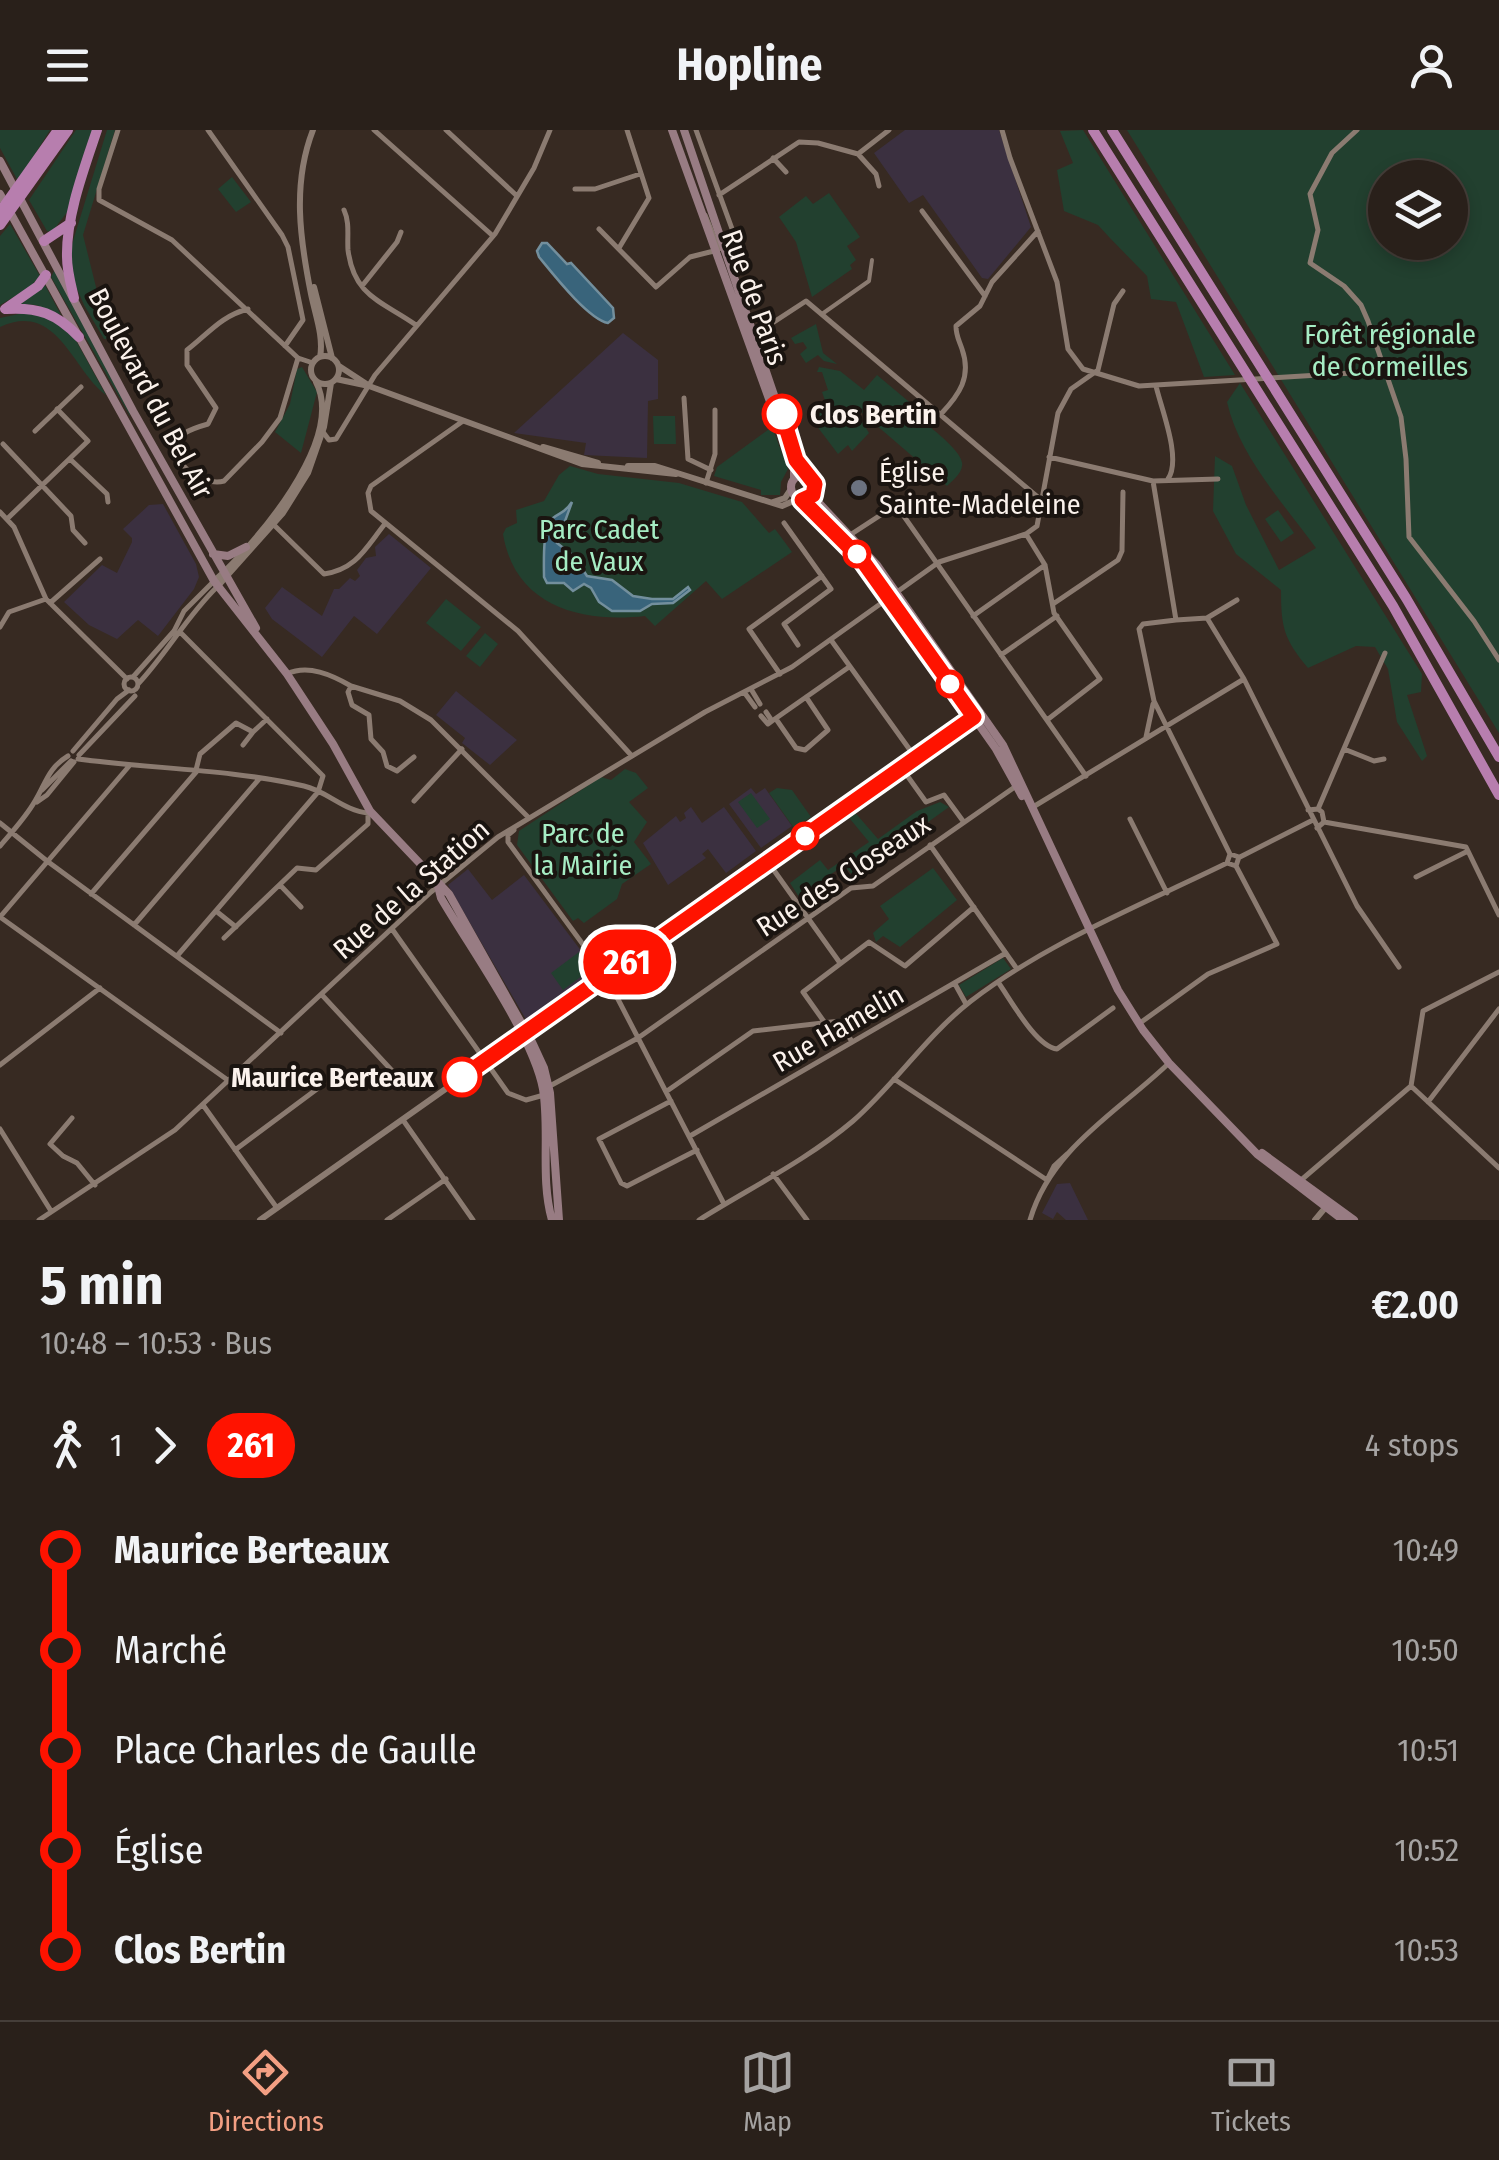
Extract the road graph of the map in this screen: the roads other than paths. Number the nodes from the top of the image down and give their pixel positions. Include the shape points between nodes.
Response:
1 (58, 130) edge
2 (68, 130) edge
3 (97, 130) edge
4 (118, 130) edge
5 (208, 130) edge
6 (313, 130) edge
7 (374, 130) edge
8 (446, 130) edge
9 (550, 130) edge
10 (627, 130) edge
11 (672, 130) edge
12 (684, 130) edge
13 (696, 130) edge
14 (889, 130) edge
15 (1002, 130) edge
16 (1093, 130) edge
17 (1112, 130) edge
18 (1358, 130) edge
19 (858, 154) junction
20 (773, 158) junction
21 (2, 166) edge
22 (786, 172) dead end
23 (640, 174) junction
24 (880, 186) dead end
25 (575, 189) dead end
26 (0, 194) edge
27 (719, 195) junction
28 (518, 196) junction
29 (344, 210) dead end
30 (0, 212) edge
31 (922, 212) dead end
32 (72, 222) junction
33 (0, 225) edge
34 (600, 229) dead end
35 (20, 231) junction
36 (1038, 231) junction
37 (401, 232) dead end
38 (493, 236) junction
39 (44, 242) junction
40 (618, 248) junction
41 (720, 249) junction
42 (304, 252) junction
43 (51, 254) junction
44 (872, 260) dead end
45 (46, 275) junction
46 (361, 288) junction
47 (1123, 291) dead end
48 (985, 296) junction
49 (74, 298) junction
50 (248, 309) junction
51 (3, 310) edge
52 (822, 314) junction
53 (416, 325) junction
54 (754, 335) junction
55 (78, 337) junction
56 (285, 346) junction
57 (298, 358) junction
58 (332, 358) junction
59 (317, 360) junction
60 (338, 366) junction
61 (1434, 368) dead end
62 (1384, 372) junction
63 (1094, 374) junction
64 (316, 382) junction
65 (333, 382) junction
66 (1156, 385) junction
67 (369, 386) junction
68 (80, 387) dead end
69 (684, 398) dead end
70 (58, 409) junction
71 (716, 410) dead end
72 (941, 414) junction
73 (463, 421) junction
74 (35, 431) dead end
75 (323, 432) junction
76 (3, 444) dead end
77 (1048, 457) junction
78 (70, 459) junction
79 (711, 470) junction
80 (806, 475) junction
81 (1168, 478) junction
82 (794, 479) junction
83 (1218, 479) dead end
84 (1153, 481) junction
85 (706, 483) junction
86 (42, 485) junction
87 (790, 489) junction
88 (815, 492) junction
89 (1122, 492) dead end
90 (1040, 499) junction
91 (800, 500) junction
92 (108, 502) dead end
93 (769, 502) junction
94 (0, 512) edge
95 (8, 520) junction
96 (784, 523) dead end
97 (274, 524) junction
98 (384, 525) junction
99 (1026, 534) junction
100 (850, 535) junction
101 (85, 543) dead end
102 (246, 547) junction
103 (212, 554) junction
104 (100, 559) dead end
105 (936, 564) junction
106 (1045, 565) junction
107 (224, 576) junction
108 (822, 576) junction
109 (216, 584) junction
110 (893, 595) junction
111 (1238, 600) dead end
112 (48, 601) junction
113 (1053, 604) junction
114 (773, 611) junction
115 (973, 616) junction
116 (1057, 616) junction
117 (1207, 618) junction
118 (1176, 620) junction
119 (784, 624) junction
120 (0, 627) edge
121 (182, 633) junction
122 (831, 640) junction
123 (266, 645) junction
124 (798, 645) dead end
125 (1384, 654) dead end
126 (1001, 656) junction
127 (1499, 660) edge
128 (849, 666) junction
129 (286, 674) junction
130 (780, 674) junction
131 (1244, 679) junction
132 (138, 684) junction
133 (130, 685) junction
134 (351, 686) junction
135 (747, 691) junction
136 (806, 698) junction
137 (1154, 702) junction
138 (758, 705) dead end
139 (764, 714) dead end
140 (977, 714) junction
141 (267, 718) junction
142 (774, 720) junction
143 (1047, 720) junction
144 (1166, 725) junction
145 (254, 732) junction
146 (1146, 737) junction
147 (243, 745) dead end
148 (462, 749) junction
149 (1344, 749) junction
150 (632, 755) junction
151 (414, 756) dead end
152 (74, 757) junction
153 (1499, 757) edge
154 (915, 758) junction
155 (1384, 759) dead end
156 (130, 765) junction
157 (902, 767) junction
158 (197, 770) junction
159 (1086, 776) junction
160 (260, 778) junction
161 (1018, 784) junction
162 (318, 792) junction
163 (1499, 796) edge
164 (414, 800) dead end
165 (34, 804) junction
166 (1030, 807) junction
167 (1318, 809) junction
168 (1308, 810) junction
169 (369, 812) junction
170 (529, 818) junction
171 (1130, 819) dead end
172 (1314, 820) junction
173 (964, 822) junction
174 (1324, 822) junction
175 (0, 823) edge
176 (519, 826) junction
177 (1317, 828) junction
178 (10, 834) junction
179 (508, 842) junction
180 (493, 843) junction
181 (930, 844) junction
182 (0, 846) edge
183 (1468, 850) junction
184 (1230, 854) junction
185 (1239, 857) junction
186 (47, 862) junction
187 (768, 862) junction
188 (1227, 863) junction
189 (1236, 866) junction
190 (1416, 877) dead end
191 (280, 885) junction
192 (438, 886) junction
193 (1167, 892) junction
194 (91, 894) junction
195 (302, 907) dead end
196 (974, 907) junction
197 (216, 910) junction
198 (1499, 915) edge
199 (0, 917) edge
200 (807, 918) junction
201 (134, 925) junction
202 (236, 926) junction
203 (392, 929) junction
204 (1090, 931) junction
205 (224, 938) dead end
206 (1006, 953) junction
207 (177, 956) junction
208 (840, 964) junction
209 (1399, 967) dead end
210 (1017, 969) junction
211 (1499, 972) edge
212 (606, 976) junction
213 (998, 982) junction
214 (954, 984) junction
215 (100, 988) junction
216 (322, 995) junction
217 (966, 1004) junction
218 (1114, 1008) dead end
219 (1499, 1009) edge
220 (825, 1023) junction
221 (1138, 1024) junction
222 (281, 1032) junction
223 (524, 1034) junction
224 (638, 1038) junction
225 (852, 1042) junction
226 (485, 1061) junction
227 (1168, 1063) junction
228 (0, 1065) edge
229 (396, 1075) dead end
230 (894, 1078) junction
231 (229, 1081) junction
232 (1411, 1086) junction
233 (317, 1089) dead end
234 (546, 1091) junction
235 (667, 1092) junction
236 (671, 1101) junction
237 (1428, 1102) junction
238 (203, 1106) junction
239 (72, 1118) dead end
240 (402, 1119) junction
241 (0, 1128) edge
242 (690, 1136) junction
243 (235, 1150) junction
244 (697, 1150) junction
245 (1499, 1168) edge
246 (773, 1174) junction
247 (446, 1179) junction
248 (1047, 1180) junction
249 (1298, 1184) junction
250 (95, 1186) junction
251 (1322, 1196) junction
252 (724, 1204) junction
253 (277, 1208) junction
254 (1325, 1208) junction
255 (52, 1212) junction
256 (1031, 1218) edge
257 (1344, 1219) edge
258 (39, 1220) edge
259 (260, 1220) edge
260 (388, 1220) edge
261 (472, 1220) edge
262 (556, 1220) edge
263 (698, 1220) edge
264 (808, 1220) edge
265 (1314, 1220) edge

1 - 30 highway
2 - 33 highway
3 - 32 highway
4 - 50 street via 99,200 172,240
5 - 56 street via 288,247 303,320
6 - 42 street via 299,195
7 - 38 street
8 - 28 street
9 - 28 street
10 - 23 street
11 - 41 main road, Rue de Paris
12 - 41 main road, Rue de Paris
13 - 27 street
14 - 19 street
15 - 36 street
16 - 163 highway via 1393,606
17 - 153 highway
18 - 62 street via 1332,153 1310,194 1318,230 1310,263 1361,305
19 - 20 street via 806,142
19 - 24 street
20 - 22 street
20 - 27 street
21 - 39 main road, Boulevard du Bel Air
23 - 25 street
23 - 40 street via 649,198
26 - 35 main road, Boulevard du Bel Air
27 - 41 street via 735,237
28 - 38 street
29 - 46 street via 350,264
31 - 48 street
32 - 39 highway
32 - 49 highway via 67,260
34 - 40 street
35 - 39 main road
35 - 45 main road, Boulevard du Bel Air
36 - 48 street
36 - 63 street via 1062,300 1068,349
37 - 46 street
38 - 53 street
39 - 43 main road, Boulevard du Bel Air
40 - 41 street via 656,287 690,257
41 - 54 main road, Rue de Paris
41 - 82 main road, Rue de Paris
42 - 58 street
42 - 59 street via 321,342
43 - 45 main road
43 - 49 main road, Boulevard du Bel Air
44 - 52 street via 869,281
45 - 51 highway
45 - 55 main road, Boulevard du Bel Air
46 - 53 street
47 - 63 street
48 - 72 street via 956,326 965,380
49 - 103 main road, Boulevard du Bel Air
50 - 56 street
50 - 57 street via 218,321 187,350 187,364 216,408 208,424 178,443 186,468 206,482 224,481 280,418
51 - 55 highway via 45,311
52 - 54 street via 806,300
52 - 72 street
53 - 67 street
54 - 80 main road, Rue de Paris
55 - 109 main road, Boulevard du Bel Air
56 - 57 street
57 - 59 street
58 - 59 street
58 - 60 street
59 - 64 street via 311,373
60 - 65 street
60 - 67 street
61 - 62 street
62 - 66 street
62 - 127 street via 1401,418 1409,537
63 - 66 street
63 - 77 street via 1064,396
64 - 65 street
64 - 102 street via 322,408 307,462
65 - 67 street
65 - 75 street
66 - 81 street via 1174,467
67 - 73 street
67 - 75 street via 336,439
68 - 70 street
69 - 79 street via 688,459
70 - 74 street
70 - 78 street via 88,441
71 - 79 street
72 - 90 street
73 - 85 street via 604,464 649,465
73 - 98 street via 371,486 371,511
75 - 97 street via 308,473
76 - 86 street
77 - 84 street
77 - 90 street
78 - 86 street
78 - 92 street
79 - 85 street
80 - 82 main road
80 - 88 main road
81 - 83 street
81 - 84 street
82 - 87 main road
84 - 118 street
85 - 93 street
86 - 95 street
86 - 101 street
87 - 91 main road
87 - 93 street via 782,500
88 - 91 main road
88 - 100 main road
89 - 113 street via 1118,560
90 - 99 street via 1037,526
91 - 93 street
91 - 110 main road
94 - 95 street
95 - 112 street
96 - 108 street
97 - 98 street via 324,574 351,566
97 - 107 street
98 - 150 street via 522,635
99 - 105 street, Rue de la Station
99 - 106 street
100 - 105 street via 896,505
100 - 110 main road
102 - 103 main road via 228,556
102 - 107 street
103 - 107 main road, Boulevard du Bel Air
104 - 112 street
105 - 110 street, Rue de la Station
105 - 115 street
106 - 113 street
106 - 115 street
107 - 109 street
107 - 123 main road, Boulevard du Bel Air
108 - 114 street
108 - 119 street via 831,589
109 - 121 street
109 - 123 main road, Boulevard du Bel Air
109 - 133 street via 184,612
110 - 122 street, Rue de la Station
110 - 140 main road
111 - 117 street
112 - 120 street via 8,612
112 - 133 street
113 - 116 street
114 - 119 street
114 - 130 street via 749,628
115 - 126 street
116 - 126 street
116 - 143 street via 1100,678
117 - 118 street
117 - 131 street
118 - 137 street via 1139,629
119 - 124 street
121 - 132 street
121 - 141 street
122 - 128 street
122 - 130 street, Rue de la Station
123 - 129 main road, Boulevard du Bel Air
125 - 149 street
126 - 143 street
128 - 136 street
128 - 154 street
129 - 134 street via 326,673
129 - 169 main road, Boulevard du Bel Air
130 - 135 street, Rue de la Station
131 - 144 street
131 - 168 street
132 - 133 street
132 - 133 street via 135,690
133 - 152 street
133 - 152 street
134 - 148 street via 416,709
134 - 151 street via 352,705 369,715 371,739 387,766 398,770
135 - 138 street
135 - 150 street, Rue de la Station
136 - 142 street
136 - 142 street via 828,730 805,750
137 - 144 street
137 - 146 street
139 - 142 street
140 - 154 street
140 - 161 main road
141 - 145 street
141 - 162 street via 323,776
143 - 159 street
144 - 146 street
144 - 184 street
145 - 147 street
145 - 158 street via 236,724 200,754
146 - 159 street
148 - 164 street
148 - 170 street
149 - 155 street
149 - 167 street
150 - 170 street, Rue de la Station
152 - 156 street
152 - 165 street
152 - 165 street via 54,765
154 - 157 street
156 - 158 street
156 - 186 street
157 - 173 street via 926,802 944,795
157 - 187 street
158 - 160 street
158 - 194 street
159 - 166 street
160 - 162 street
160 - 201 street
161 - 166 main road
161 - 173 street, Rue des Closeaux
162 - 169 street
162 - 197 street
165 - 178 street
166 - 204 main road
167 - 168 street
167 - 174 street
168 - 172 street
169 - 191 street via 368,824 316,870 297,868
169 - 192 main road, Boulevard du Bel Air
170 - 176 street, Rue de la Station
171 - 193 street
172 - 177 street
172 - 185 street
173 - 181 street, Rue des Closeaux
174 - 177 street
174 - 183 street
175 - 178 street
176 - 179 street
176 - 180 street, Rue de la Station
177 - 209 street via 1357,906
178 - 182 street
178 - 186 street
179 - 180 street
179 - 212 street
180 - 192 street, Rue de la Station
181 - 196 street
181 - 200 street, Rue des Closeaux via 873,886 851,888
183 - 190 street
183 - 198 street
184 - 185 street
184 - 188 street
185 - 189 street
186 - 194 street
186 - 199 street
187 - 200 street
187 - 212 street
188 - 189 street
188 - 193 street
189 - 221 street via 1277,944 1208,974
191 - 195 street
191 - 202 street
192 - 203 street, Rue de la Station
192 - 223 main road, Boulevard du Bel Air
193 - 204 street
194 - 201 street
196 - 206 street
196 - 208 street via 905,966 869,942
197 - 202 street
197 - 207 street
199 - 215 street
200 - 208 street
200 - 224 street, Rue des Closeaux
201 - 207 street
202 - 205 street
203 - 216 street, Rue de la Station
203 - 226 street
204 - 210 street
204 - 221 main road
206 - 210 street
206 - 214 street, Rue Hamelin
207 - 222 street
208 - 220 street via 803,992
210 - 213 street
211 - 232 street via 1423,1011
212 - 223 street
212 - 224 street
213 - 217 street
213 - 218 street via 1052,1049
214 - 217 street
214 - 225 street, Rue Hamelin
215 - 228 street
215 - 231 street
216 - 222 street, Rue de la Station
216 - 229 street
217 - 230 street
219 - 237 street
220 - 225 street via 840,1021
220 - 235 street via 753,1031
221 - 227 main road
222 - 231 street, Rue de la Station
223 - 226 street
223 - 234 main road, Boulevard du Bel Air
224 - 234 street, Rue des Closeaux
224 - 235 street
225 - 242 street, Rue Hamelin
226 - 234 street via 508,1094 526,1100
226 - 240 street
227 - 248 street via 1104,1115
227 - 249 main road
230 - 246 street via 834,1136
230 - 248 street
231 - 238 street, Rue de la Station
232 - 237 street
232 - 249 street
233 - 243 street
234 - 262 main road, Boulevard du Bel Air via 548,1202
235 - 236 street
236 - 242 street
236 - 244 street via 599,1139 621,1183 627,1186
237 - 245 street
238 - 243 street
238 - 250 street, Rue de la Station
239 - 250 street via 50,1144 77,1162
240 - 247 street
240 - 253 street
241 - 255 street
242 - 244 street
243 - 253 street
244 - 252 street
246 - 252 street
246 - 264 street
247 - 260 street
247 - 261 street
248 - 256 street
249 - 251 main road
249 - 254 main road
250 - 255 street, Rue de la Station
251 - 254 street
251 - 257 main road
252 - 263 street
253 - 259 street
254 - 257 main road
254 - 265 street
255 - 258 street, Rue de la Station

